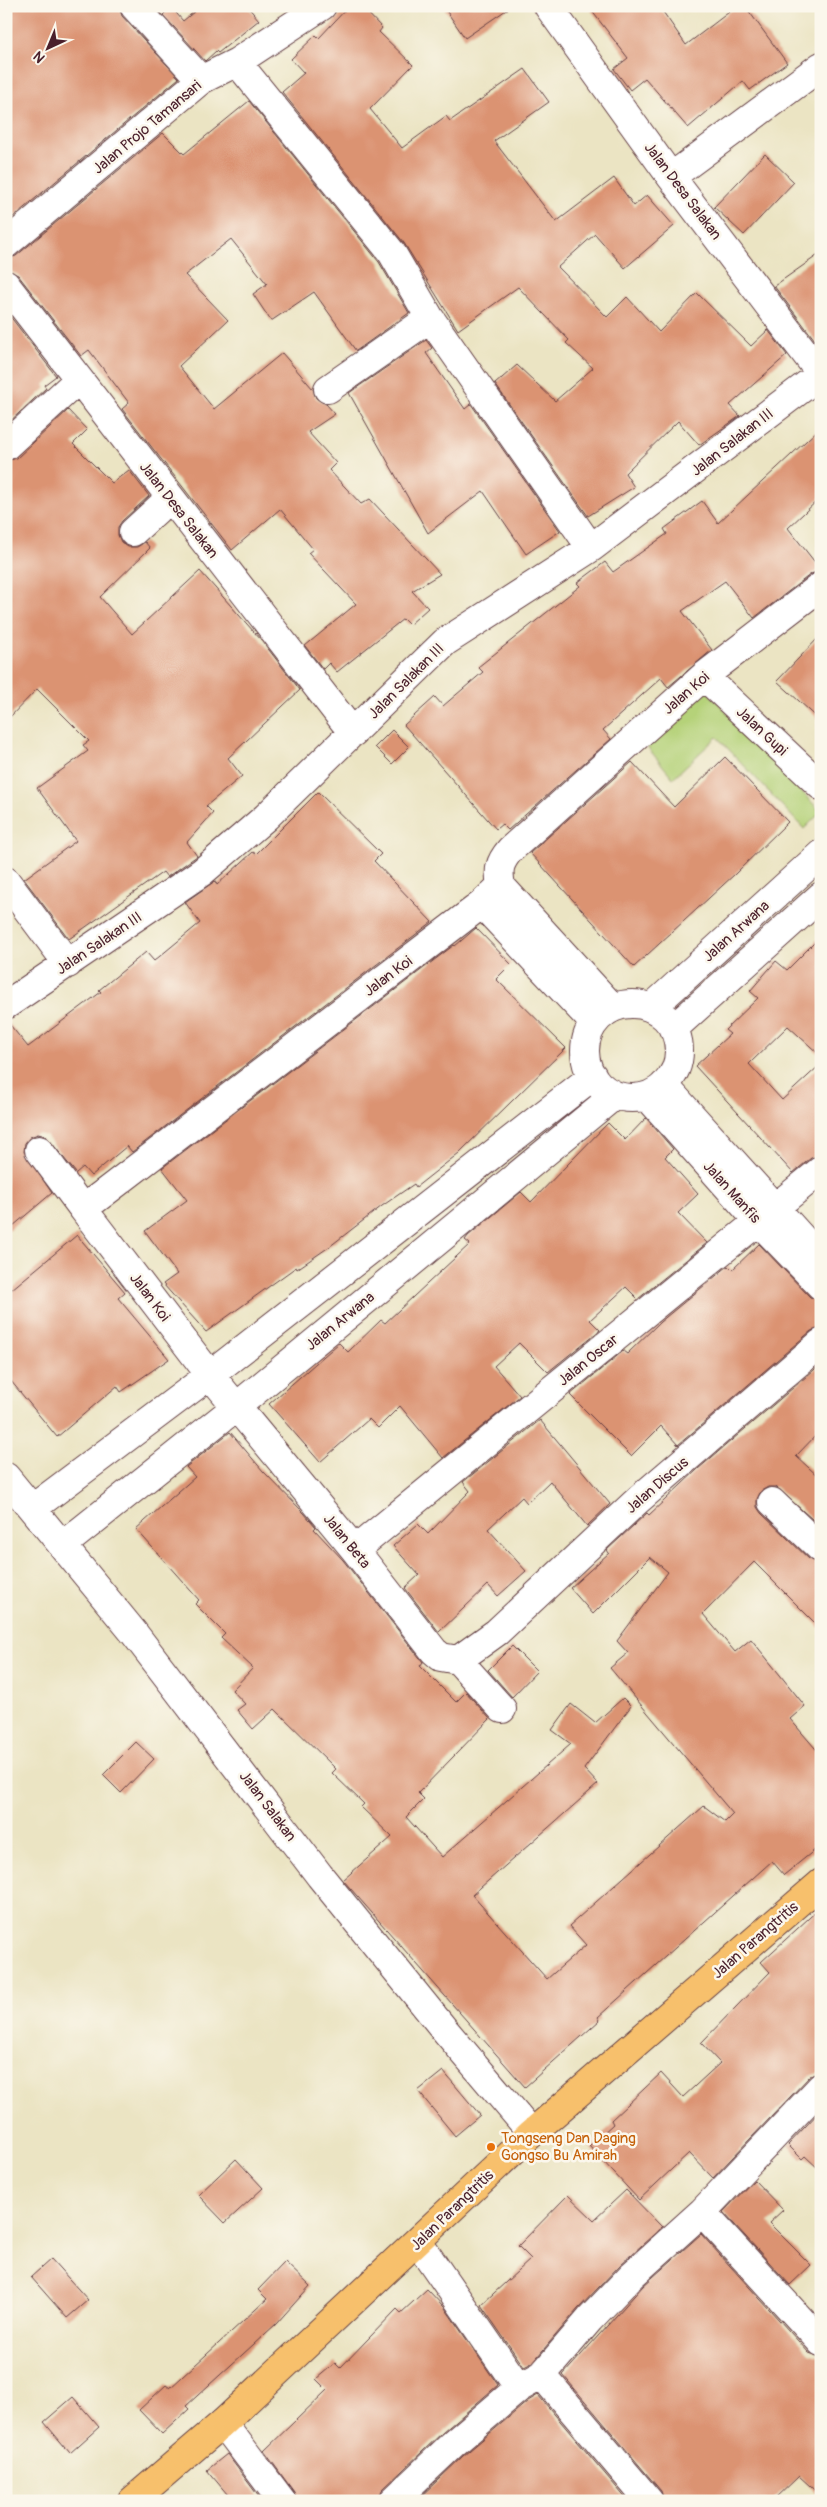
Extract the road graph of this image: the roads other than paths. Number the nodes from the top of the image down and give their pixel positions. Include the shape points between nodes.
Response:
1 (134, 6) edge
2 (322, 6) edge
3 (548, 6) edge
4 (237, 62) junction
5 (821, 66) edge
6 (201, 80) junction
7 (671, 177) junction
8 (6, 244) edge
9 (6, 285) edge
10 (430, 318) junction
11 (821, 374) edge
12 (78, 380) junction
13 (328, 389) dead end
14 (6, 446) edge
15 (170, 498) junction
16 (132, 532) dead end
17 (591, 548) junction
18 (821, 586) edge
19 (704, 676) junction
20 (353, 733) junction
21 (821, 786) edge
22 (821, 854) edge
23 (6, 881) edge
24 (492, 895) junction
25 (821, 896) edge
26 (68, 964) junction
27 (6, 1005) edge
28 (652, 1008) junction
29 (604, 1016) junction
30 (673, 1029) junction
31 (593, 1076) junction
32 (655, 1090) junction
33 (615, 1095) junction
34 (39, 1150) dead end
35 (821, 1170) edge
36 (83, 1209) junction
37 (766, 1215) junction
38 (821, 1259) edge
39 (821, 1286) edge
40 (821, 1343) edge
41 (210, 1374) junction
42 (236, 1406) junction
43 (6, 1477) edge
44 (772, 1502) dead end
45 (32, 1508) junction
46 (63, 1545) junction
47 (355, 1550) junction
48 (821, 1550) edge
49 (458, 1660) junction
50 (502, 1710) dead end
51 (821, 1883) edge
52 (821, 2087) edge
53 (532, 2133) junction
54 (702, 2212) junction
55 (418, 2242) junction
56 (821, 2342) edge
57 (531, 2382) junction
58 (223, 2423) junction
59 (132, 2501) edge
60 (282, 2501) edge
61 (393, 2501) edge
62 (649, 2501) edge

1 - 6 street
2 - 4 street, Jalan Projo Tamansari
3 - 7 street, Jalan Desa Salakan
4 - 6 street, Jalan Projo Tamansari
4 - 10 street via 392,254
5 - 7 street
6 - 8 street, Jalan Projo Tamansari
7 - 11 street, Jalan Desa Salakan
9 - 12 street, Jalan Desa Salakan
10 - 13 street
10 - 17 street
11 - 17 street, Jalan Salakan III
12 - 14 street
12 - 15 street, Jalan Desa Salakan
15 - 16 street
15 - 20 street, Jalan Desa Salakan
17 - 20 street, Jalan Salakan III via 445,642
18 - 19 street, Jalan Koi
19 - 21 street, Jalan Gupi
19 - 24 street, Jalan Koi via 510,850 498,869
20 - 26 street, Jalan Salakan III via 266,817 202,872
22 - 28 street, Jalan Arwana
23 - 26 street
24 - 29 street
24 - 36 street, Jalan Koi
25 - 30 street, Jalan Arwana
26 - 27 street, Jalan Salakan III
28 - 29 street via 626,1004
28 - 30 street
29 - 31 street via 588,1033 585,1055
30 - 32 street via 679,1055 676,1068
31 - 33 street
31 - 41 street
32 - 33 street via 631,1098
32 - 37 street, Jalan Manfis
33 - 42 street, Jalan Arwana
34 - 36 street
35 - 37 street, Jalan Oscar
36 - 41 street, Jalan Koi
37 - 38 street, Jalan Manfis
37 - 39 street, Jalan Manfis
37 - 47 street, Jalan Oscar
40 - 49 street, Jalan Discus via 638,1500 497,1632
41 - 42 street, Jalan Beta
41 - 45 street
42 - 46 street, Jalan Arwana
42 - 47 street, Jalan Beta
43 - 45 street, Jalan Salakan
44 - 48 street
45 - 46 street, Jalan Salakan
46 - 53 street, Jalan Salakan via 236,1763 320,1876
47 - 49 street, Jalan Beta via 434,1651 441,1657
49 - 50 street
51 - 53 main road, Jalan Parangtritis
52 - 54 street
53 - 55 main road, Jalan Parangtritis
54 - 56 street
54 - 57 street via 632,2275
55 - 57 street
55 - 58 main road, Jalan Parangtritis
57 - 61 street via 453,2444
57 - 62 street
58 - 59 main road, Jalan Parangtritis
58 - 60 street

